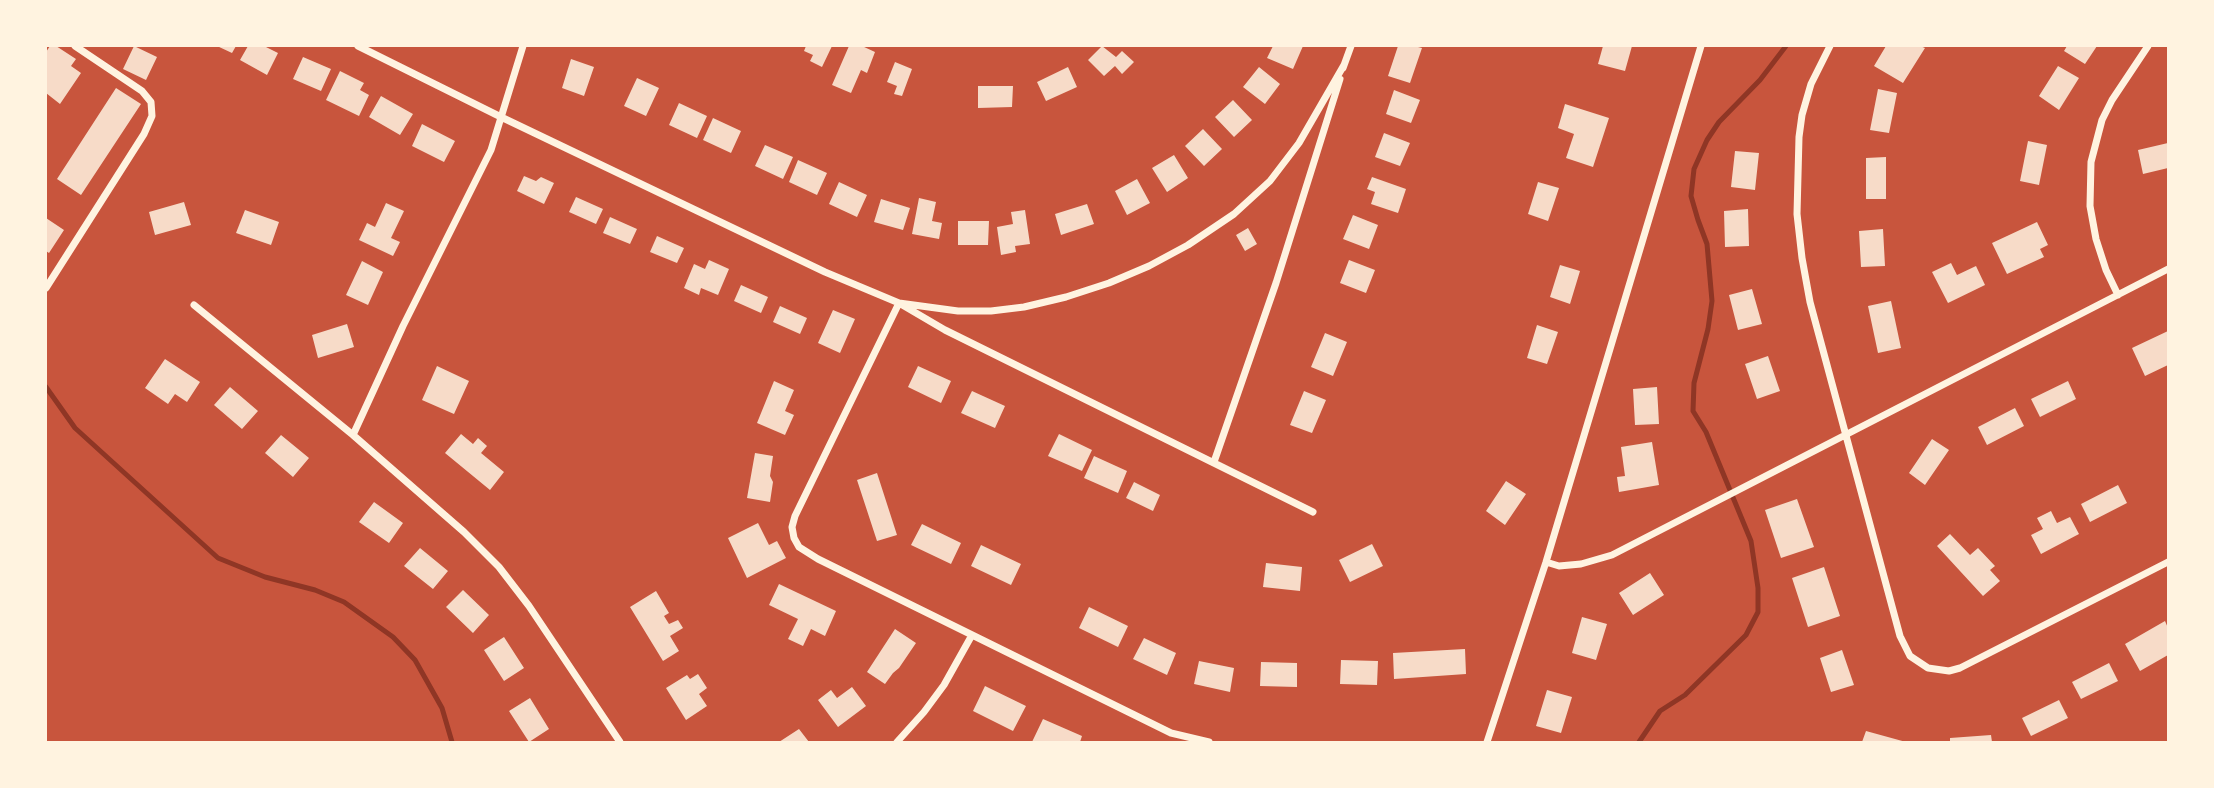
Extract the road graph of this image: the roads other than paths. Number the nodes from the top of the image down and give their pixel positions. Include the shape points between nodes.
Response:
1 (75, 46) edge
2 (358, 46) edge
3 (523, 46) edge
4 (1351, 46) edge
5 (1700, 46) edge
6 (1830, 46) edge
7 (2148, 46) edge
8 (1344, 65) junction
9 (501, 117) junction
10 (2168, 270) edge
11 (46, 288) edge
12 (2118, 295) junction
13 (898, 303) junction
14 (194, 304) dead end
15 (353, 435) junction
16 (1846, 435) junction
17 (1214, 462) junction
18 (1313, 512) dead end
19 (1546, 562) junction
20 (2168, 562) edge
21 (972, 635) junction
22 (1202, 742) edge
23 (620, 743) edge
24 (897, 743) edge
25 (1209, 743) edge
26 (1487, 743) edge

1 - 11 street via 142,91 151,102 152,116
2 - 9 street
3 - 9 street
4 - 8 street
5 - 19 street
6 - 16 street via 1811,84 1802,116 1797,214 1810,302
7 - 12 street via 2102,120 2091,162 2096,239
8 - 13 street via 1299,144 1270,181 1234,214 1178,250 1108,283 1024,307 958,311
8 - 17 street via 1289,245
9 - 13 street
9 - 15 street via 491,150
10 - 12 street
12 - 16 street
13 - 17 street
13 - 21 street via 794,516 794,538 818,559
14 - 15 street
15 - 23 street via 499,568
16 - 19 street via 1612,555 1581,565
16 - 20 street via 1900,636 1918,663 1938,670 1960,668
17 - 18 street
19 - 26 street
21 - 22 street via 1171,733
21 - 24 street via 944,685
22 - 25 street

